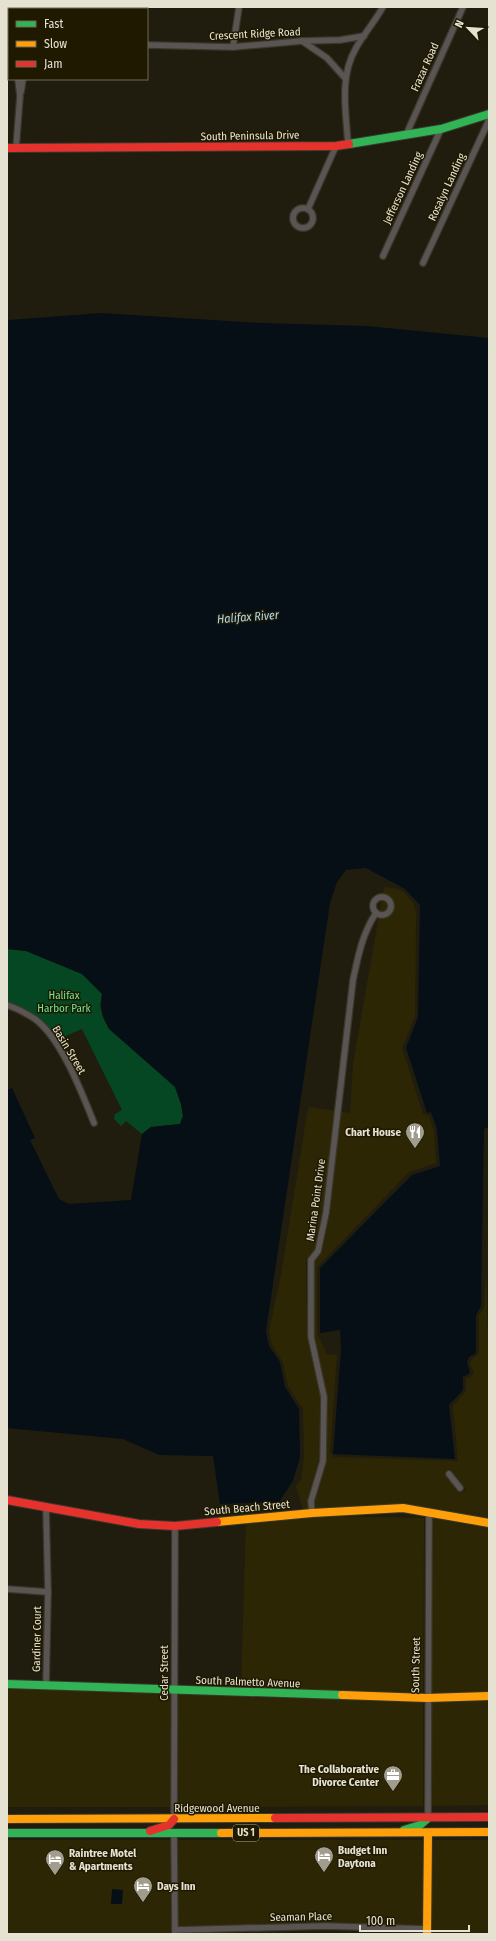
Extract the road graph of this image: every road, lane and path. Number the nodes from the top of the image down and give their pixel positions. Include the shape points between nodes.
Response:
1 (239, 7) edge
2 (383, 7) edge
3 (463, 7) edge
4 (364, 36) junction
5 (302, 41) junction
6 (148, 45) edge
7 (233, 47) junction
8 (345, 78) junction
9 (18, 80) edge
10 (23, 80) edge
11 (20, 96) junction
12 (489, 114) edge
13 (489, 120) edge
14 (441, 129) junction
15 (406, 135) junction
16 (348, 144) junction
17 (336, 146) junction
18 (7, 148) edge
19 (16, 148) junction
20 (308, 209) dead end
21 (382, 256) dead end
22 (423, 263) dead end
23 (376, 914) dead end
24 (7, 1005) edge
25 (94, 1123) dead end
26 (449, 1474) dead end
27 (460, 1488) dead end
28 (7, 1500) edge
29 (46, 1507) junction
30 (429, 1512) junction
31 (312, 1513) junction
32 (489, 1523) edge
33 (175, 1526) junction
34 (7, 1589) edge
35 (48, 1592) junction
36 (7, 1684) edge
37 (46, 1686) junction
38 (174, 1690) junction
39 (489, 1696) edge
40 (427, 1698) junction
41 (428, 1818) junction
42 (455, 1818) junction
43 (489, 1818) edge
44 (7, 1819) edge
45 (174, 1819) junction
46 (196, 1819) junction
47 (489, 1832) edge
48 (7, 1833) edge
49 (143, 1833) junction
50 (174, 1833) junction
51 (395, 1833) junction
52 (428, 1833) junction
53 (427, 1931) edge
54 (175, 1932) edge

1 - 7 street
2 - 4 street
3 - 15 street, Frazar Road
4 - 5 street, Crescent Ridge Road via 340,40
4 - 8 street via 355,49
5 - 7 street, Crescent Ridge Road
5 - 8 street via 327,58
6 - 7 street, Crescent Ridge Road
8 - 16 street
9 - 11 street
10 - 11 street
11 - 19 street
12 - 14 main road, South Peninsula Drive
13 - 22 street, Rosalyn Landing
14 - 15 main road, South Peninsula Drive
14 - 21 street, Jefferson Landing
15 - 16 main road, South Peninsula Drive
16 - 17 main road, South Peninsula Drive
17 - 19 main road, South Peninsula Drive
17 - 20 street
18 - 19 main road, South Peninsula Drive
23 - 31 street, Marina Point Drive via 367,926 353,980 326,1213 318,1251 311,1260 311,1337 324,1397 323,1461 311,1501
24 - 25 street, Basin Street via 35,1019 49,1033 80,1089
26 - 27 street
28 - 29 main road, South Beach Street
29 - 33 main road, South Beach Street via 138,1524
29 - 35 street, Gardiner Court
30 - 31 main road, South Beach Street via 403,1508
30 - 32 main road, South Beach Street
30 - 40 street, South Street
31 - 33 main road, South Beach Street
33 - 38 street, Cedar Street
34 - 35 street, Gardiner Court
35 - 37 street, Gardiner Court
36 - 37 main road, South Palmetto Avenue
37 - 38 main road, South Palmetto Avenue
38 - 40 main road, South Palmetto Avenue
38 - 45 street, Cedar Street
39 - 40 main road, South Palmetto Avenue
40 - 41 street, South Street
41 - 42 main road, US 1
41 - 46 main road, Ridgewood Avenue / US 1
41 - 51 main road via 420,1825
42 - 43 main road, US 1
42 - 52 main road via 433,1826
44 - 45 main road, Ridgewood Avenue / US 1
45 - 46 main road, Ridgewood Avenue / US 1
45 - 49 main road via 169,1825
46 - 50 main road via 180,1826
47 - 52 main road, US 1
48 - 49 main road, US 1
49 - 50 main road, US 1
50 - 51 main road, US 1
50 - 54 street
51 - 52 main road, US 1
52 - 53 main road
53 - 54 street, Seaman Place via 326,1926

